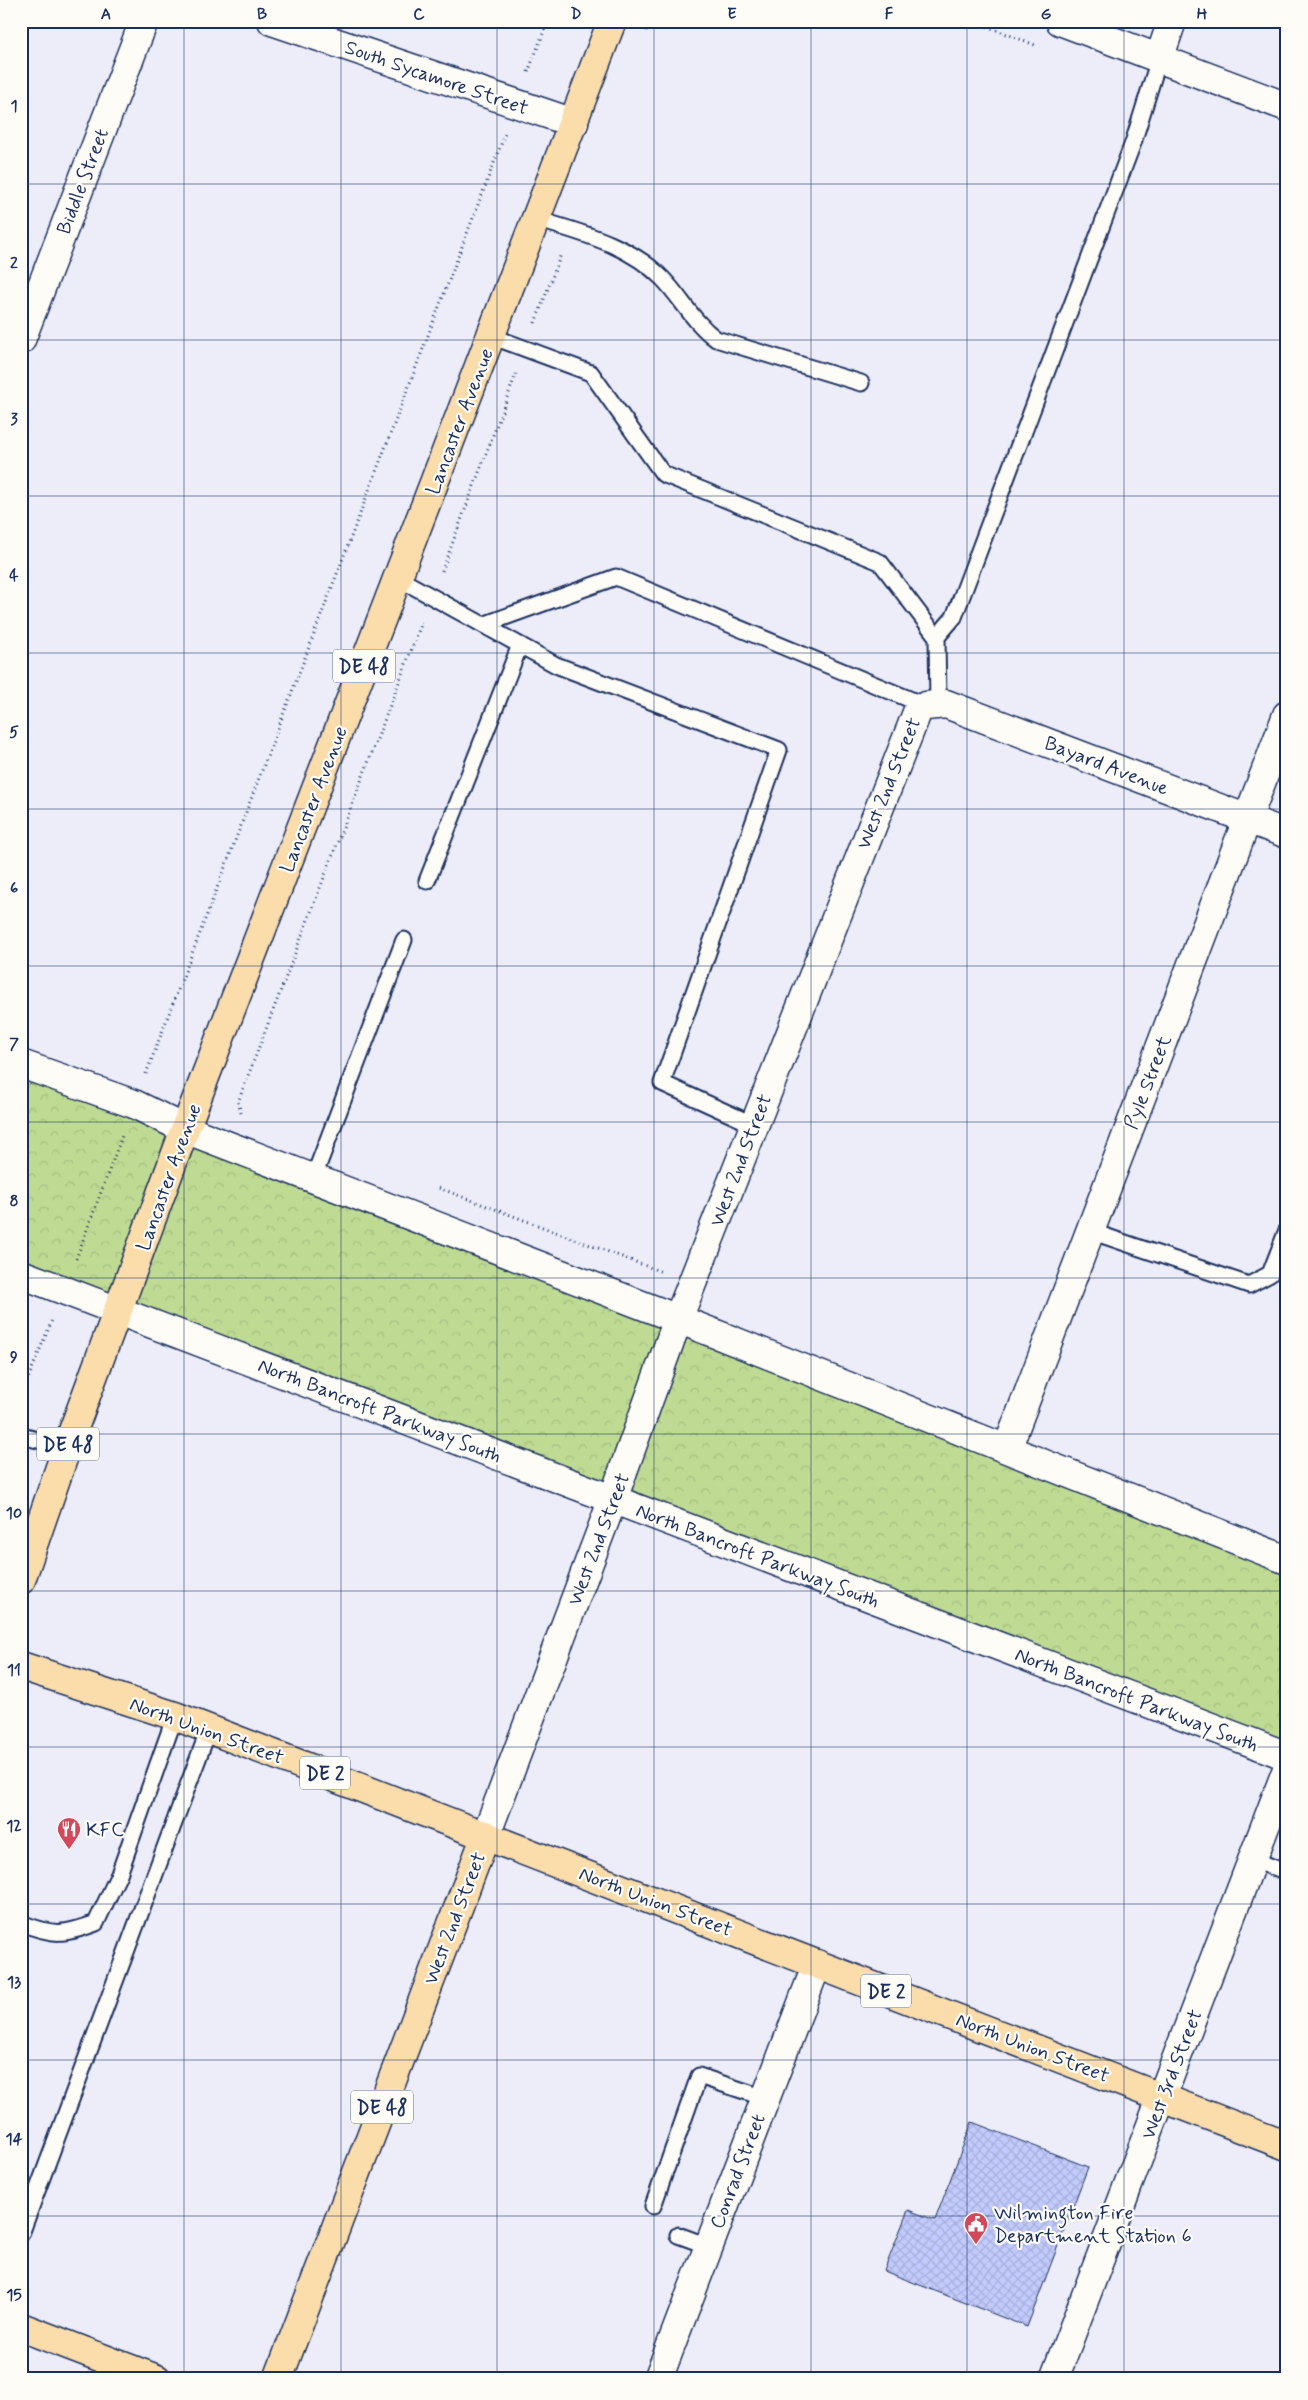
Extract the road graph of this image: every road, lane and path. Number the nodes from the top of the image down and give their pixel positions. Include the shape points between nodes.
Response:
1 (144, 21) edge
2 (272, 21) edge
3 (548, 21) edge
4 (612, 21) edge
5 (650, 21) edge
6 (1060, 21) edge
7 (1172, 21) edge
8 (643, 39) dead end
9 (1159, 59) junction
10 (516, 104) junction
11 (1287, 107) edge
12 (574, 123) junction
13 (536, 219) junction
14 (570, 230) junction
15 (491, 336) junction
16 (21, 340) edge
17 (526, 349) junction
18 (861, 383) dead end
19 (398, 578) junction
20 (432, 596) junction
21 (483, 625) junction
22 (937, 637) junction
23 (520, 645) junction
24 (932, 704) junction
25 (1287, 715) edge
26 (1246, 818) junction
27 (1287, 834) edge
28 (427, 880) dead end
29 (404, 940) dead end
30 (21, 1064) edge
31 (134, 1104) junction
32 (249, 1116) dead end
33 (754, 1125) junction
34 (185, 1129) junction
35 (313, 1179) junction
36 (435, 1187) dead end
37 (1287, 1230) edge
38 (1090, 1231) junction
39 (662, 1273) dead end
40 (21, 1274) edge
41 (64, 1290) junction
42 (118, 1311) junction
43 (678, 1319) junction
44 (21, 1396) edge
45 (21, 1436) edge
46 (67, 1447) junction
47 (1007, 1449) junction
48 (613, 1499) junction
49 (1287, 1560) edge
50 (21, 1580) edge
51 (21, 1666) edge
52 (175, 1716) junction
53 (209, 1729) junction
54 (1287, 1756) edge
55 (1287, 1769) edge
56 (486, 1835) junction
57 (1252, 1859) junction
58 (1287, 1873) edge
59 (21, 1923) edge
60 (817, 1964) junction
61 (1162, 2097) junction
62 (765, 2098) junction
63 (1287, 2146) edge
64 (653, 2206) dead end
65 (21, 2234) edge
66 (678, 2235) dead end
67 (708, 2246) junction
68 (21, 2327) edge
69 (157, 2379) edge
70 (278, 2379) edge
71 (658, 2379) edge
72 (1054, 2379) edge

1 - 16 street, Biddle Street
2 - 10 street, South Sycamore Street
3 - 10 path
4 - 12 main road, Lancaster Avenue / DE 48
5 - 8 path
6 - 9 street
7 - 9 street
9 - 11 street
9 - 22 lane via 1133,143 954,617
10 - 12 street, South Sycamore Street
10 - 31 path
12 - 13 main road, Lancaster Avenue / DE 48
13 - 14 lane
13 - 15 main road, Lancaster Avenue / DE 48
14 - 17 path
14 - 18 lane via 617,246 644,262 664,280 705,331 716,339
15 - 17 lane
15 - 19 main road, Lancaster Avenue / DE 48
17 - 20 path
17 - 22 lane via 591,373 663,474 880,562
19 - 20 lane
19 - 34 main road, Lancaster Avenue / DE 48
20 - 21 lane
20 - 32 path via 238,1102 240,1113
21 - 23 lane
21 - 24 lane via 616,577
22 - 24 lane
23 - 28 lane
23 - 33 lane via 556,665 779,750 662,1083
24 - 26 street, Bayard Avenue via 946,704
24 - 33 street, West 2nd Street via 918,710 912,720
25 - 26 street, Pyle Street
26 - 27 street, Bayard Avenue
26 - 38 street, Pyle Street
29 - 35 lane
30 - 31 street
31 - 34 street
31 - 41 path
33 - 43 street, West 2nd Street
34 - 35 street
34 - 42 main road, Lancaster Avenue / DE 48
35 - 43 street
36 - 39 path
37 - 38 lane via 1270,1274 1249,1285
38 - 47 street, Pyle Street
40 - 41 street, North Bancroft Parkway South
41 - 42 street, North Bancroft Parkway South
41 - 44 path
42 - 46 main road, Lancaster Avenue / DE 48
42 - 48 street, North Bancroft Parkway South
43 - 47 street
43 - 48 street, West 2nd Street
45 - 46 lane
46 - 50 main road, Lancaster Avenue / DE 48
47 - 49 street
48 - 54 street, North Bancroft Parkway South
48 - 56 street, West 2nd Street
51 - 52 main road, North Union Street / DE 2
52 - 53 main road, North Union Street / DE 2
52 - 59 lane via 119,1874 96,1923 69,1933 43,1932
53 - 56 main road, North Union Street / DE 2
53 - 65 lane
55 - 57 street, West 3rd Street
56 - 60 main road, North Union Street / DE 2
56 - 70 main road, West 2nd Street / DE 48
57 - 58 lane
57 - 61 street, West 3rd Street
60 - 61 main road, North Union Street / DE 2
60 - 62 street, Conrad Street
61 - 63 main road, North Union Street / DE 2
61 - 72 street, West 3rd Street
62 - 64 lane via 699,2076
62 - 67 street, Conrad Street
66 - 67 lane
67 - 71 street, Conrad Street
68 - 69 main road

